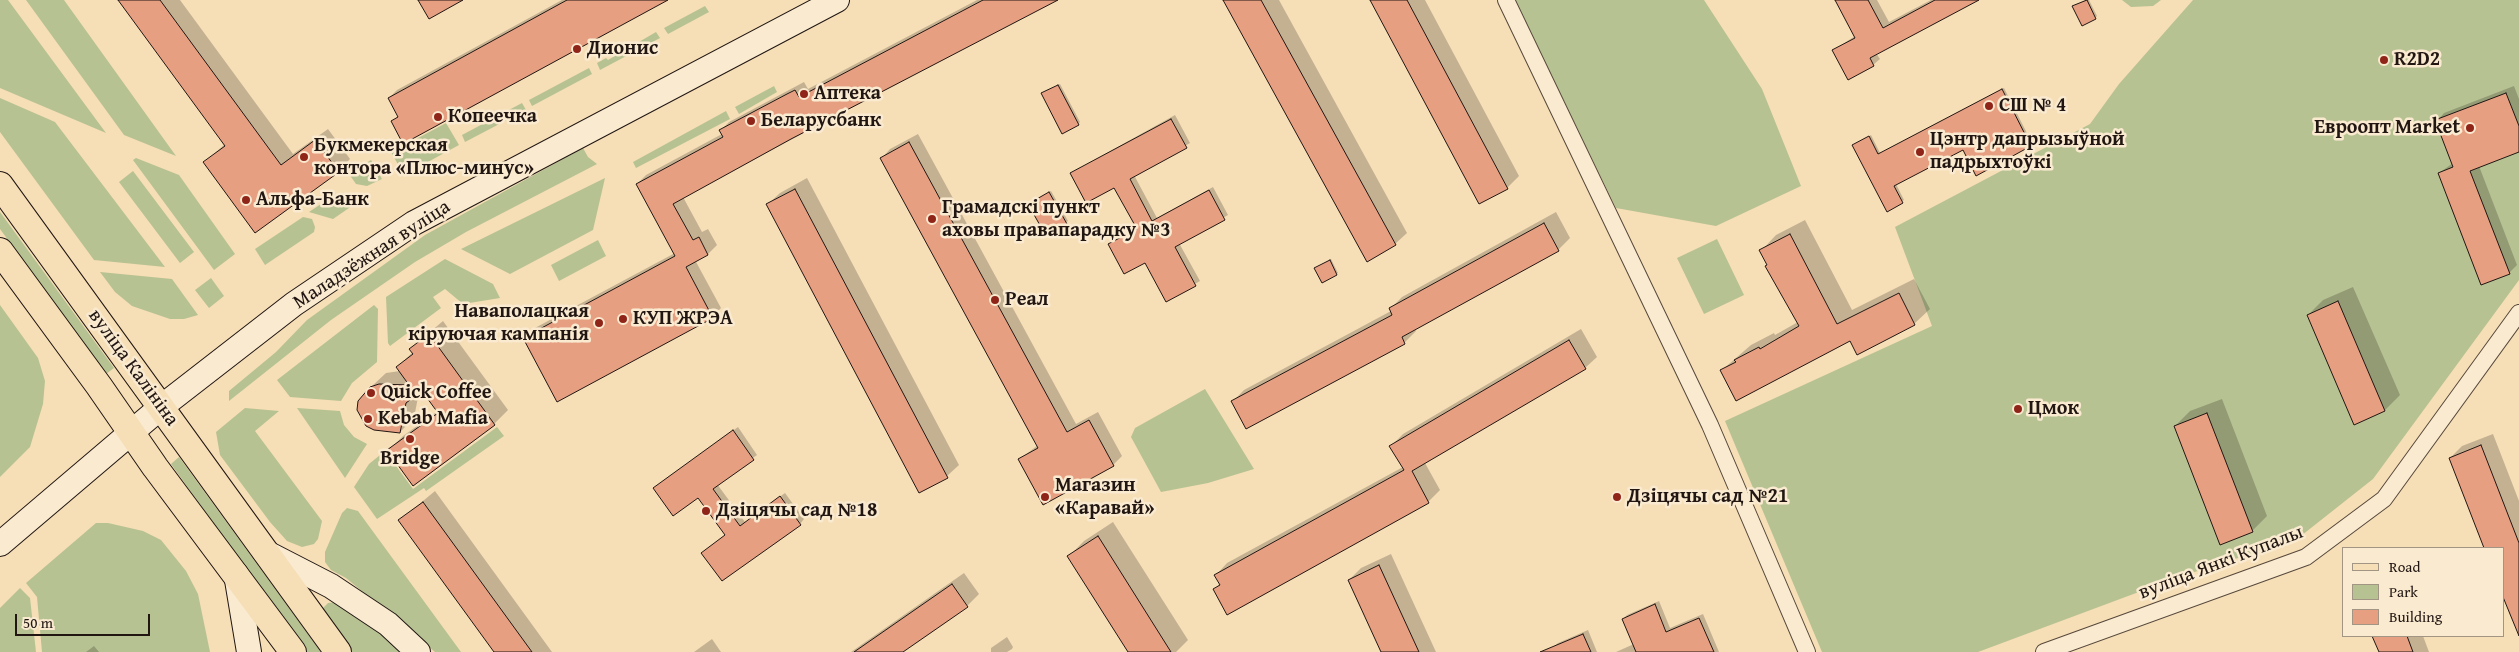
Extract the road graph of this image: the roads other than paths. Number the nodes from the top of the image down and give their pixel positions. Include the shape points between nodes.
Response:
1 (837, 0) edge
2 (1506, 0) edge
3 (0, 185) edge
4 (0, 251) edge
5 (2519, 313) edge
6 (160, 408) junction
7 (130, 431) junction
8 (0, 544) edge
9 (265, 552) junction
10 (236, 574) junction
11 (292, 651) edge
12 (249, 652) edge
13 (257, 652) edge
14 (338, 652) edge
15 (418, 652) edge
16 (1807, 652) edge
17 (2044, 652) edge

1 - 6 main road, Маладзёжная вуліца via 414,223 294,304
2 - 16 street via 1710,425
3 - 6 main road, вуліца Калініна
4 - 7 main road, вуліца Калініна
5 - 17 street, вуліца Янкі Купалы via 2384,499 2306,556
6 - 7 main road, Маладзёжная вуліца
6 - 9 main road, вуліца Калініна
7 - 8 main road, Маладзёжная вуліца
7 - 10 main road, вуліца Калініна
9 - 14 main road, вуліца Калініна
9 - 15 main road, вуліца Калініна via 339,592 388,624
10 - 11 main road, вуліца Калініна
10 - 12 main road, вуліца Калініна
11 - 13 main road, вуліца Калініна via 280,644 268,643

